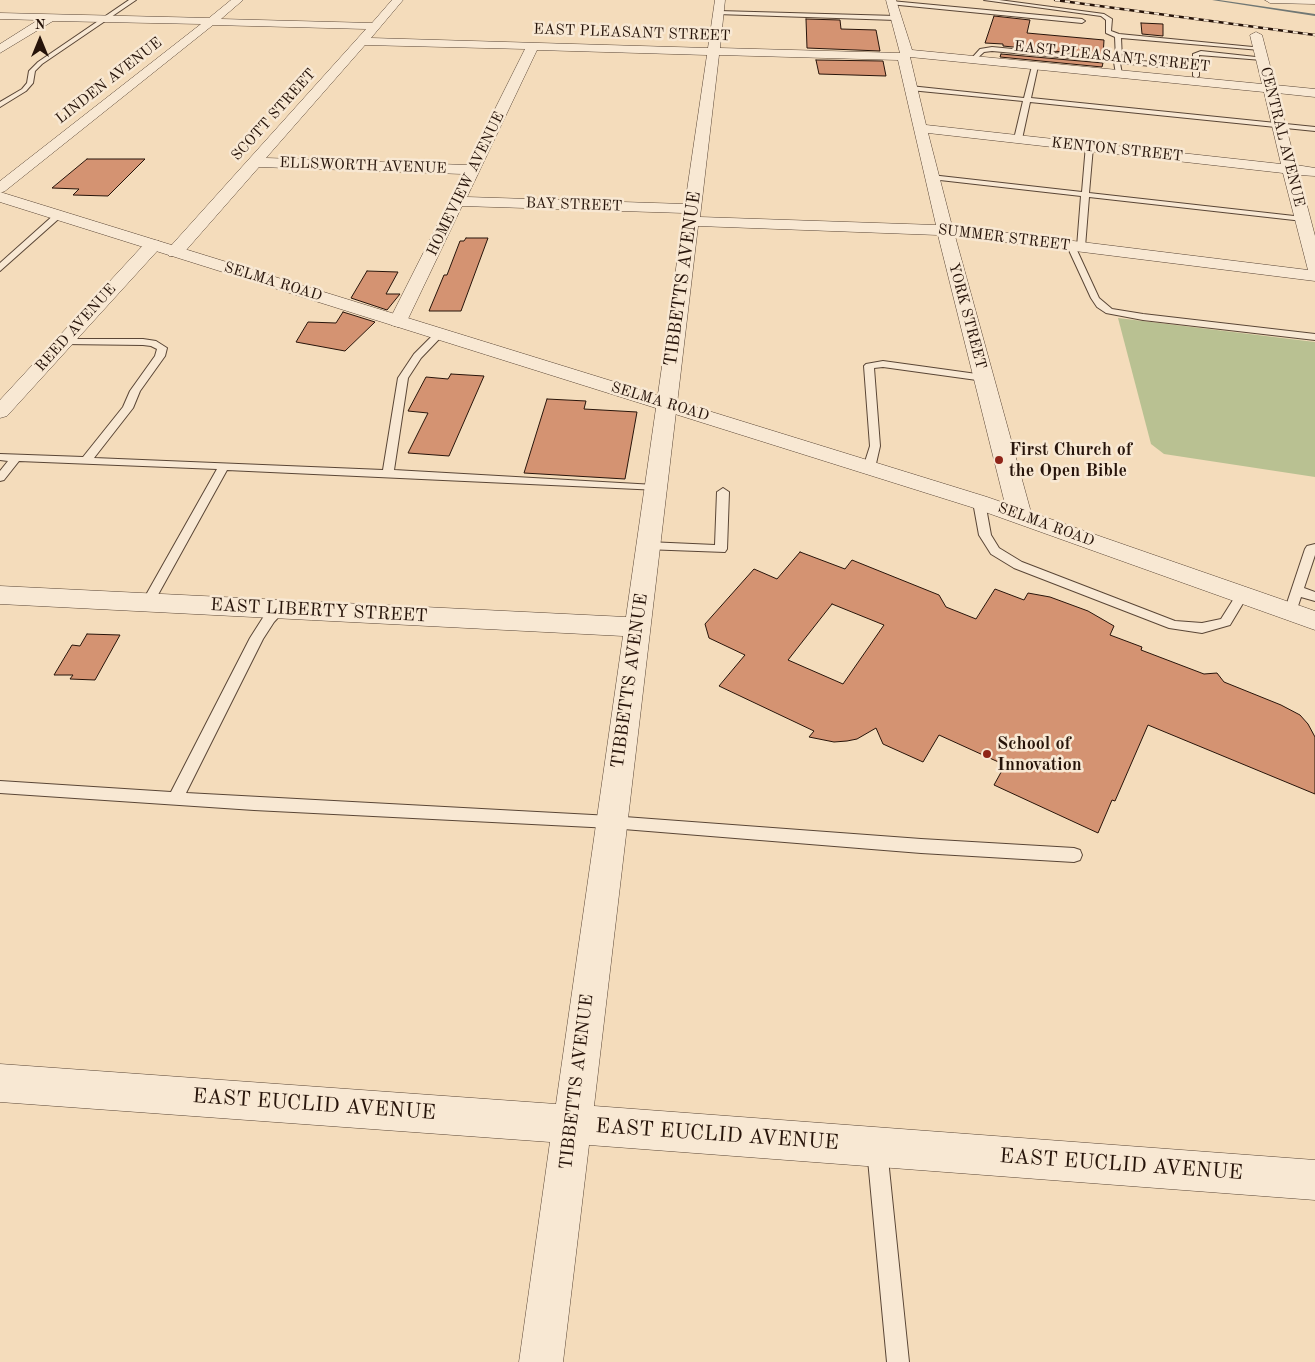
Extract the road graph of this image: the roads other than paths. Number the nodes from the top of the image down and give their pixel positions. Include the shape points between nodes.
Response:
1 (133, 0) edge
2 (238, 0) edge
3 (398, 0) edge
4 (986, 0) edge
5 (1270, 0) edge
6 (1315, 1) edge
7 (73, 4) dead end
8 (720, 6) edge
9 (893, 8) edge
10 (0, 16) edge
11 (52, 17) junction
12 (104, 18) junction
13 (211, 21) junction
14 (1089, 22) dead end
15 (1098, 22) dead end
16 (1108, 23) junction
17 (374, 26) junction
18 (1118, 36) junction
19 (361, 41) junction
20 (533, 46) junction
21 (1259, 47) junction
22 (0, 49) edge
23 (713, 52) junction
24 (905, 55) junction
25 (973, 60) junction
26 (1119, 61) junction
27 (1035, 66) junction
28 (1196, 68) junction
29 (1119, 74) junction
30 (1196, 82) junction
31 (910, 88) junction
32 (1270, 89) junction
33 (1315, 93) edge
34 (1026, 100) junction
35 (0, 105) edge
36 (1279, 126) junction
37 (920, 128) junction
38 (1315, 129) edge
39 (1018, 139) junction
40 (1089, 147) junction
41 (254, 162) junction
42 (1290, 169) junction
43 (472, 170) junction
44 (1315, 172) edge
45 (931, 177) junction
46 (0, 188) edge
47 (1085, 194) junction
48 (0, 197) edge
49 (457, 201) junction
50 (59, 215) junction
51 (691, 215) junction
52 (1302, 219) junction
53 (945, 230) junction
54 (153, 245) junction
55 (1076, 246) junction
56 (175, 252) junction
57 (0, 268) edge
58 (1315, 268) edge
59 (1315, 276) edge
60 (398, 321) junction
61 (439, 334) junction
62 (1315, 337) edge
63 (64, 341) junction
64 (984, 378) junction
65 (666, 404) junction
66 (0, 412) edge
67 (0, 457) edge
68 (16, 458) junction
69 (86, 460) junction
70 (224, 466) junction
71 (869, 468) junction
72 (388, 473) junction
73 (0, 478) edge
74 (656, 488) junction
75 (724, 492) dead end
76 (979, 502) junction
77 (1020, 516) junction
78 (648, 546) junction
79 (1314, 549) edge
80 (1299, 591) junction
81 (1242, 595) junction
82 (0, 596) edge
83 (1315, 597) edge
84 (148, 602) junction
85 (280, 609) junction
86 (1290, 612) junction
87 (1315, 621) edge
88 (637, 627) junction
89 (0, 787) edge
90 (176, 798) junction
91 (611, 822) junction
92 (1074, 855) dead end
93 (0, 1083) edge
94 (572, 1124) junction
95 (877, 1147) junction
96 (1315, 1180) edge
97 (541, 1362) edge
98 (898, 1362) edge

1 - 12 lane
2 - 13 street, LINDEN AVENUE
3 - 17 street, SCOTT STREET
4 - 16 lane via 1102,15 1109,19
5 - 6 street
7 - 11 street
8 - 9 lane via 844,16
8 - 23 street, TIBBETTS AVENUE
9 - 14 lane
9 - 24 street, YORK STREET
10 - 11 street
11 - 12 street
11 - 22 street
12 - 13 street
12 - 35 lane via 40,63 24,90
13 - 17 street
13 - 46 street, LINDEN AVENUE
15 - 16 lane
16 - 18 lane via 1108,32
17 - 19 street, SCOTT STREET
18 - 21 lane
18 - 26 lane
19 - 20 street, EAST PLEASANT STREET
19 - 41 street, SCOTT STREET
20 - 23 street, EAST PLEASANT STREET
20 - 43 street, HOMEVIEW AVENUE
21 - 28 lane via 1196,54
21 - 32 street, CENTRAL AVENUE
23 - 24 street, EAST PLEASANT STREET
23 - 51 street, TIBBETTS AVENUE
24 - 25 street, EAST PLEASANT STREET
24 - 31 street, YORK STREET
25 - 26 lane via 982,50 992,49
25 - 27 street, EAST PLEASANT STREET
26 - 28 lane
26 - 29 lane
27 - 29 street, EAST PLEASANT STREET
27 - 34 lane
28 - 30 lane
29 - 30 street, EAST PLEASANT STREET
30 - 32 street, EAST PLEASANT STREET
31 - 34 lane
31 - 37 street, YORK STREET
32 - 33 street, EAST PLEASANT STREET
32 - 36 street, CENTRAL AVENUE
34 - 36 lane
34 - 39 lane
36 - 38 lane
36 - 42 street, CENTRAL AVENUE
37 - 39 street, KENTON STREET
37 - 45 street, YORK STREET
39 - 40 street, KENTON STREET
40 - 42 street, KENTON STREET
40 - 47 lane
41 - 43 street, ELLSWORTH AVENUE
41 - 56 street, SCOTT STREET
42 - 44 street, KENTON STREET
42 - 52 street, CENTRAL AVENUE
43 - 49 street, HOMEVIEW AVENUE
45 - 47 lane
45 - 53 street, YORK STREET
47 - 52 lane
47 - 55 lane
48 - 50 street, SELMA ROAD
49 - 51 street, BAY STREET
49 - 60 street, HOMEVIEW AVENUE
50 - 54 street, SELMA ROAD
50 - 57 lane
51 - 53 street, SUMMER STREET
51 - 65 street, TIBBETTS AVENUE
52 - 58 street, CENTRAL AVENUE
53 - 55 street, SUMMER STREET
53 - 64 street, YORK STREET
54 - 56 street, SELMA ROAD
54 - 63 street, REED AVENUE
55 - 59 street, SUMMER STREET
55 - 62 lane via 1095,298 1110,311
56 - 60 street, SELMA ROAD
60 - 61 street, SELMA ROAD
61 - 65 street, SELMA ROAD
61 - 72 lane via 417,356 402,378
63 - 66 street, REED AVENUE
63 - 69 lane via 153,343 163,351 135,391 128,408
64 - 71 lane via 883,364 869,366 875,446
64 - 77 street, YORK STREET
65 - 71 street, SELMA ROAD
65 - 74 street, TIBBETTS AVENUE
67 - 68 lane
68 - 69 lane
68 - 73 lane
69 - 70 lane
70 - 72 lane
70 - 84 lane
71 - 76 street, SELMA ROAD
72 - 74 lane
74 - 78 street, TIBBETTS AVENUE
75 - 78 lane via 721,549
76 - 77 street, SELMA ROAD
76 - 81 lane via 985,535 995,550 1018,565 1174,625 1202,628 1226,622
77 - 81 street, SELMA ROAD
78 - 88 street, TIBBETTS AVENUE
79 - 80 lane
80 - 83 lane
80 - 86 lane
81 - 86 street, SELMA ROAD
82 - 84 street, EAST LIBERTY STREET
84 - 85 street, EAST LIBERTY STREET
85 - 88 street, EAST LIBERTY STREET
85 - 90 lane via 257,638
86 - 87 street, SELMA ROAD
88 - 91 street, TIBBETTS AVENUE
89 - 90 lane
90 - 91 lane
91 - 92 lane
91 - 94 street, TIBBETTS AVENUE
93 - 94 street, EAST EUCLID AVENUE
94 - 95 street, EAST EUCLID AVENUE
94 - 97 street, TIBBETTS AVENUE
95 - 96 street, EAST EUCLID AVENUE
95 - 98 lane

